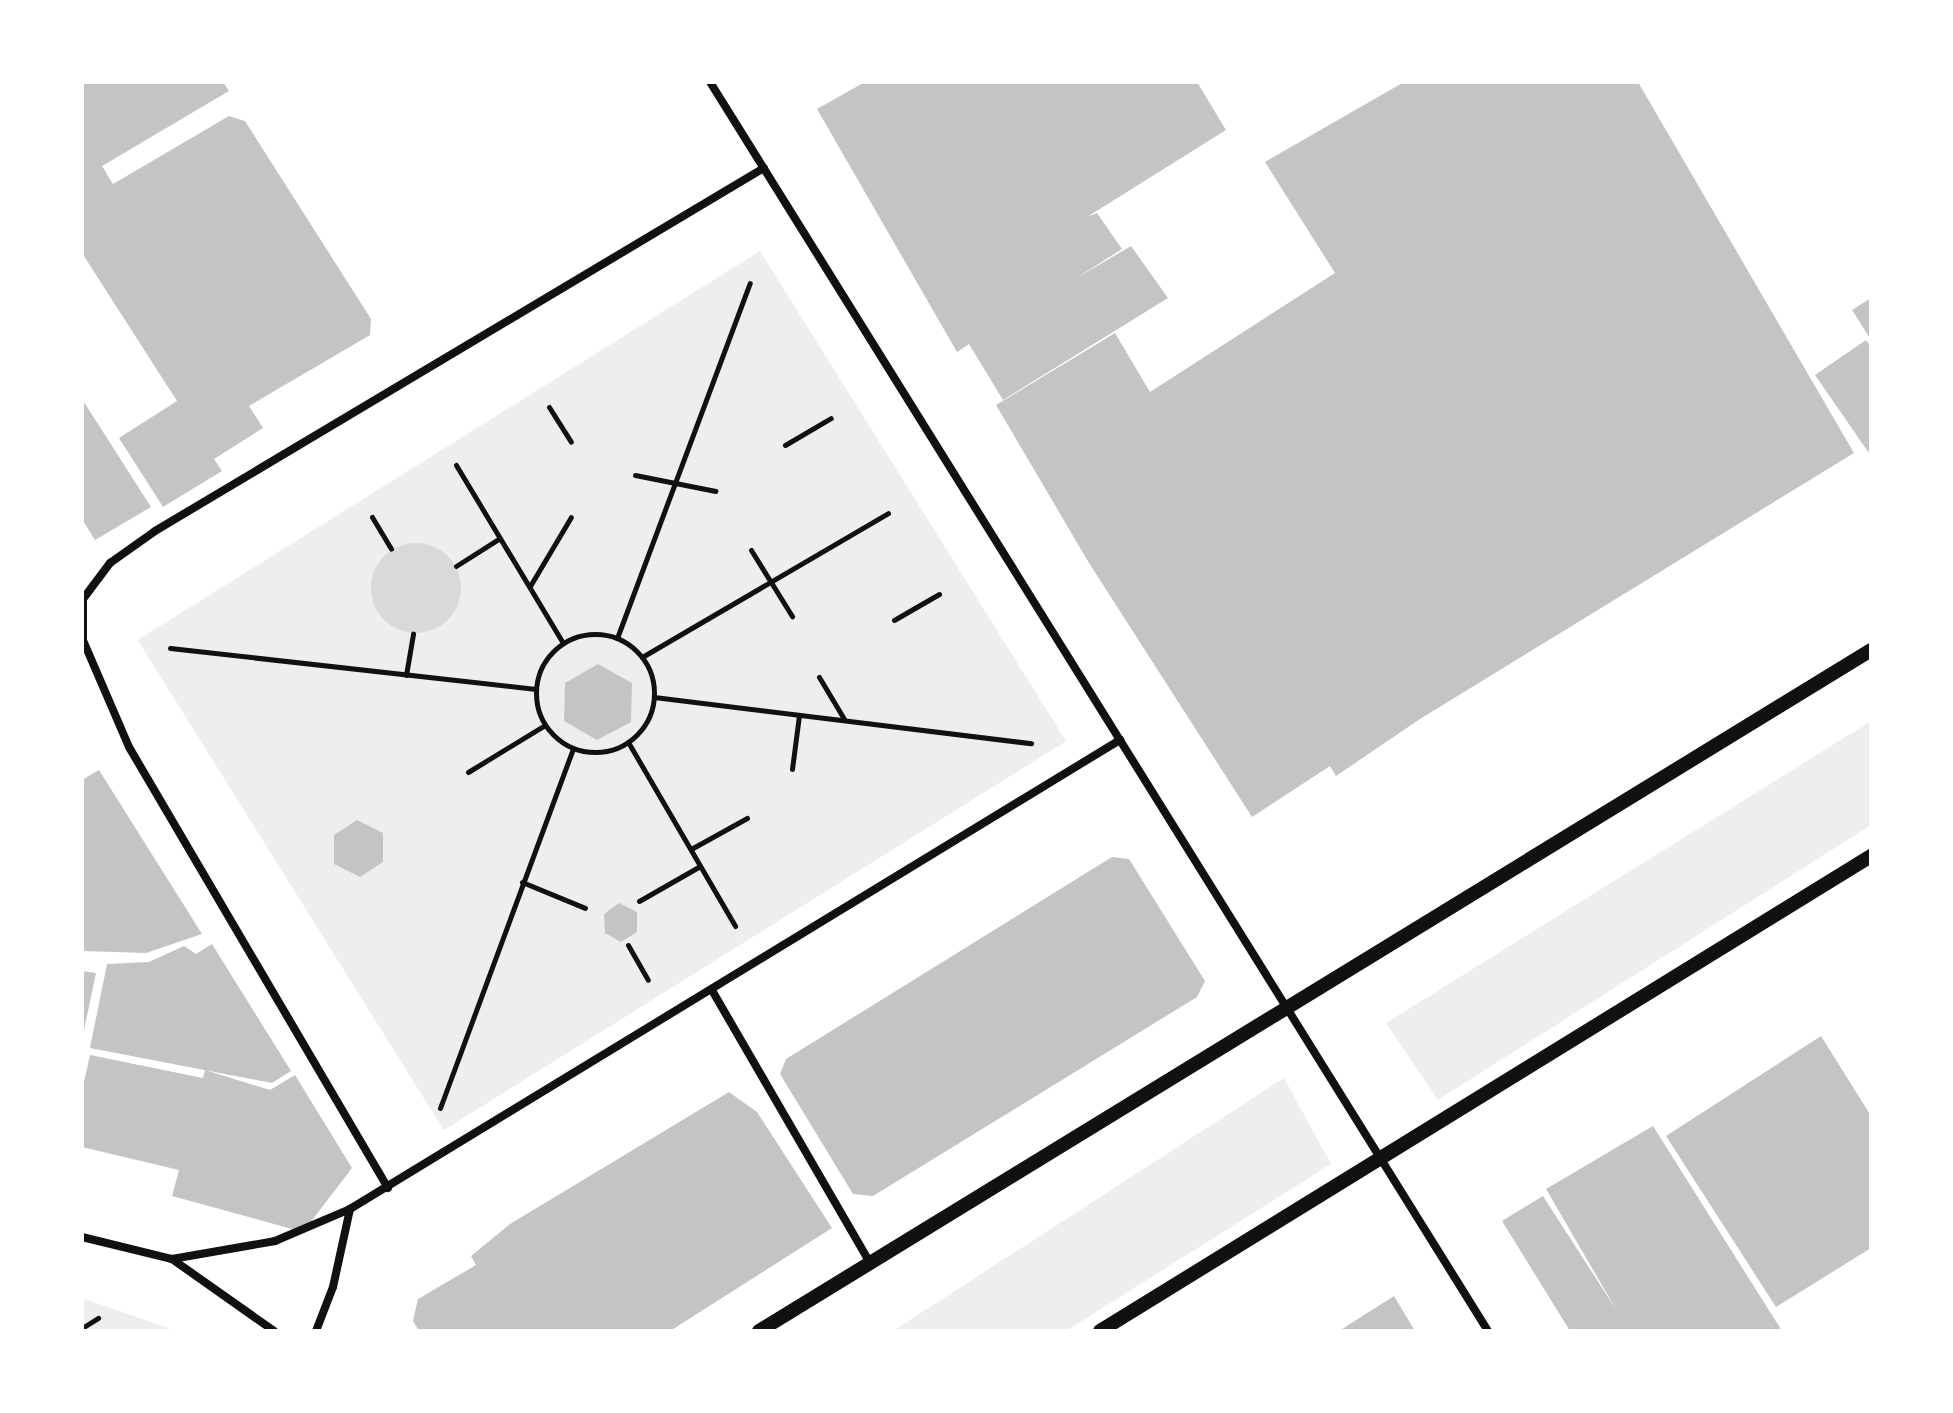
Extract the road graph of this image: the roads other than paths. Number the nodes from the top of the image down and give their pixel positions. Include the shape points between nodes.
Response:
1 (710, 82) edge
2 (764, 168) junction
3 (1871, 650) edge
4 (1120, 740) junction
5 (1871, 856) edge
6 (713, 992) junction
7 (1291, 1010) junction
8 (1384, 1158) junction
9 (388, 1188) junction
10 (350, 1209) junction
11 (82, 1237) edge
12 (172, 1259) junction
13 (869, 1261) junction
14 (274, 1331) edge
15 (316, 1331) edge
16 (759, 1331) edge
17 (1100, 1331) edge
18 (1488, 1331) edge

1 - 2 street
2 - 4 street
2 - 9 street via 155,531 110,563 83,599 83,640 129,747
3 - 7 street
4 - 6 street
4 - 7 street
5 - 8 street
6 - 9 street
6 - 13 street
7 - 8 street
7 - 13 street
8 - 17 street
8 - 18 street
9 - 10 street
10 - 12 street via 275,1241
10 - 15 street via 333,1287
11 - 12 street
12 - 14 street
13 - 16 street

